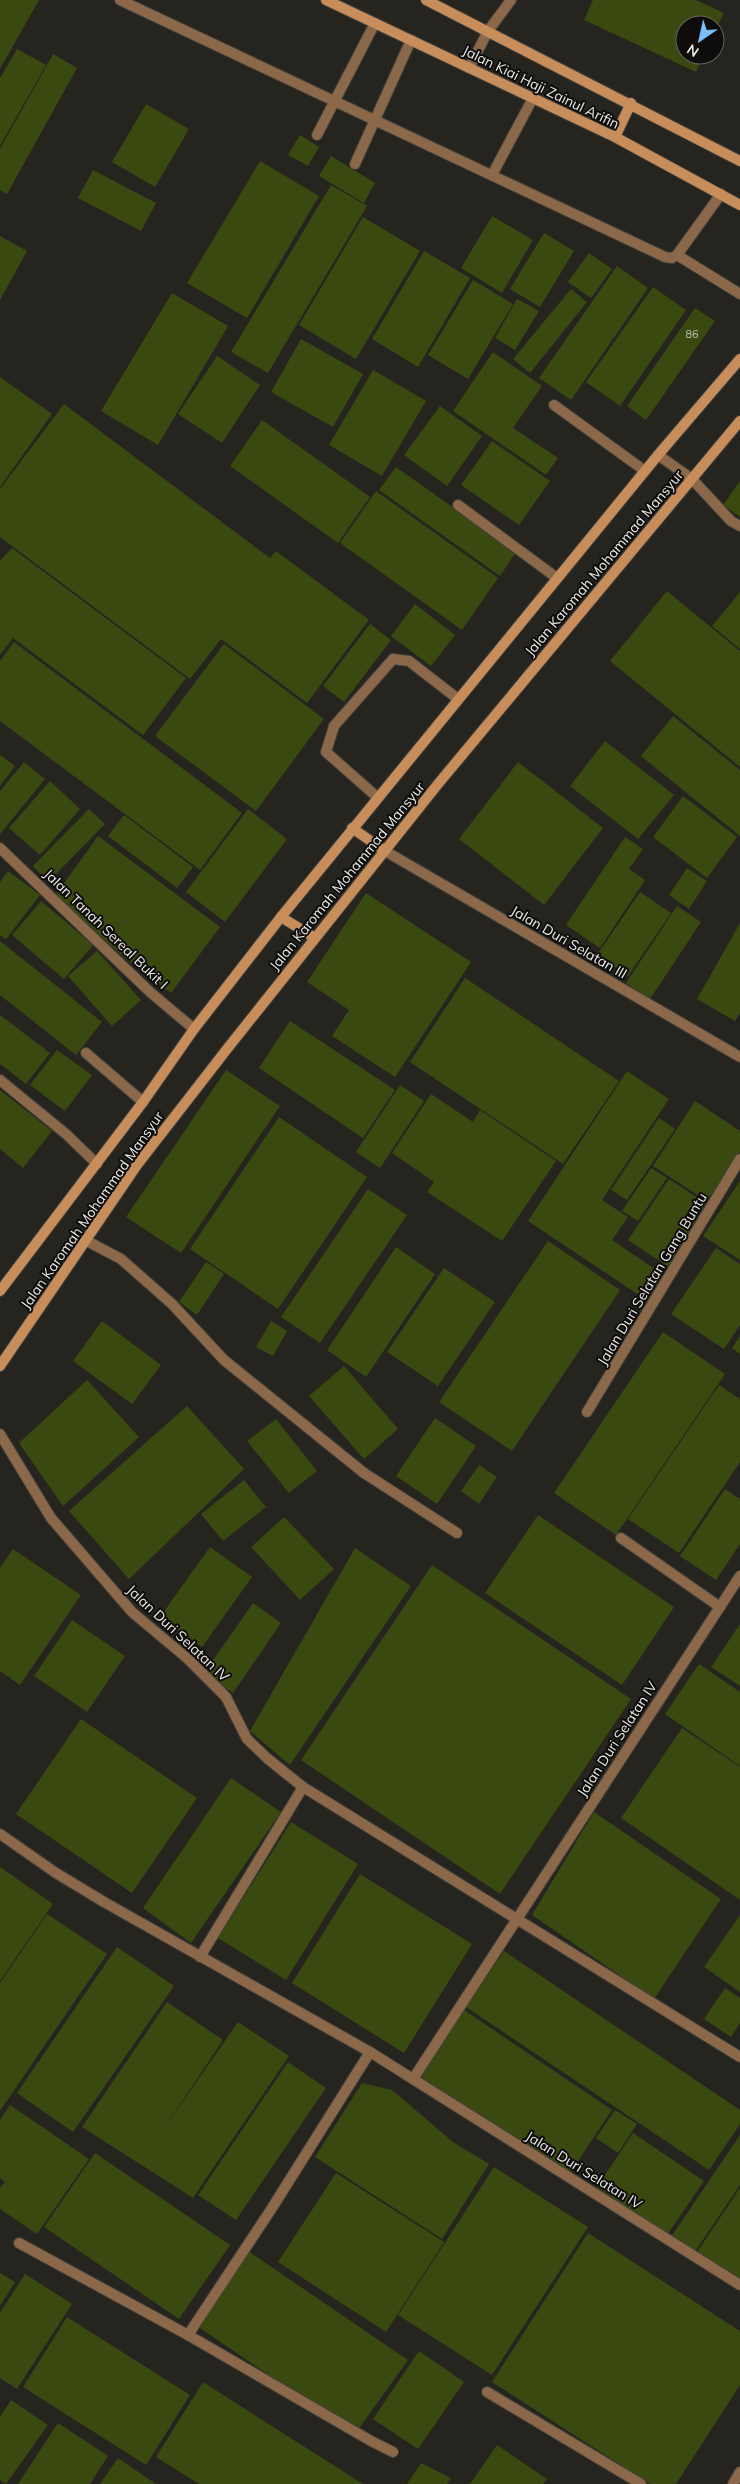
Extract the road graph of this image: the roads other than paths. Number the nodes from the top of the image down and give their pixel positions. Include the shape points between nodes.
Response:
1 (120, 0) edge
2 (326, 0) edge
3 (426, 0) edge
4 (510, 0) edge
5 (375, 23) junction
6 (488, 31) junction
7 (411, 40) junction
8 (469, 68) junction
9 (533, 98) junction
10 (335, 101) junction
11 (631, 103) junction
12 (374, 120) junction
13 (317, 135) dead end
14 (615, 137) junction
15 (740, 161) edge
16 (355, 164) dead end
17 (492, 175) junction
18 (721, 194) junction
19 (740, 205) edge
20 (677, 255) junction
21 (740, 294) edge
22 (740, 359) edge
23 (554, 405) dead end
24 (740, 421) edge
25 (658, 455) junction
26 (645, 471) junction
27 (692, 479) junction
28 (458, 505) dead end
29 (740, 526) edge
30 (557, 578) junction
31 (458, 699) junction
32 (377, 797) junction
33 (352, 828) junction
34 (0, 848) edge
35 (384, 851) junction
36 (281, 917) junction
37 (315, 938) junction
38 (194, 1029) junction
39 (86, 1053) dead end
40 (740, 1057) edge
41 (0, 1080) edge
42 (143, 1102) junction
43 (740, 1160) edge
44 (97, 1164) junction
45 (87, 1241) junction
46 (0, 1292) edge
47 (0, 1366) edge
48 (587, 1412) dead end
49 (0, 1434) edge
50 (458, 1533) dead end
51 (621, 1538) dead end
52 (740, 1576) edge
53 (720, 1607) junction
54 (303, 1787) junction
55 (0, 1834) edge
56 (517, 1918) junction
57 (200, 1957) junction
58 (370, 2052) junction
59 (740, 2057) edge
60 (413, 2079) junction
61 (19, 2243) dead end
62 (740, 2285) edge
63 (188, 2335) junction
64 (487, 2392) dead end
65 (393, 2452) dead end
66 (740, 2472) edge
67 (641, 2484) edge
68 (733, 2484) edge

1 - 10 street
2 - 5 main road, Jalan Kiai Haji Zainul Arifin
3 - 6 main road, Jalan Kiai Haji Zainul Arifin
4 - 6 street
5 - 7 main road, Jalan Kiai Haji Zainul Arifin
5 - 10 street
6 - 8 street
6 - 11 main road, Jalan Kiai Haji Zainul Arifin
7 - 8 main road, Jalan Kiai Haji Zainul Arifin
7 - 12 street
8 - 9 main road, Jalan Kiai Haji Zainul Arifin
9 - 14 main road, Jalan Kiai Haji Zainul Arifin
9 - 17 street
10 - 12 street
10 - 13 street
11 - 14 main road
11 - 15 main road, Jalan Kiai Haji Zainul Arifin
12 - 16 street
12 - 17 street
14 - 18 main road, Jalan Kiai Haji Zainul Arifin
17 - 20 street via 665,257
18 - 19 main road, Jalan Kiai Haji Zainul Arifin
18 - 20 street
20 - 21 street
22 - 25 main road, Jalan Karomah Mohammad Mansyur
23 - 26 street
24 - 27 main road, Jalan Karomah Mohammad Mansyur
25 - 26 main road, Jalan Karomah Mohammad Mansyur
25 - 27 street
26 - 30 main road, Jalan Karomah Mohammad Mansyur
27 - 29 street via 731,521
27 - 35 main road, Jalan Karomah Mohammad Mansyur
28 - 30 street
30 - 31 main road, Jalan Karomah Mohammad Mansyur
31 - 32 main road, Jalan Karomah Mohammad Mansyur
31 - 32 street via 409,661 393,659 334,726 326,752
32 - 33 main road, Jalan Karomah Mohammad Mansyur
33 - 35 main road
33 - 36 main road, Jalan Karomah Mohammad Mansyur
34 - 38 street, Jalan Tanah Sereal Bukit I via 150,992
35 - 37 main road, Jalan Karomah Mohammad Mansyur
35 - 40 street, Jalan Duri Selatan III
36 - 37 main road
36 - 38 main road, Jalan Karomah Mohammad Mansyur
37 - 45 main road, Jalan Karomah Mohammad Mansyur via 137,1165
38 - 42 main road, Jalan Karomah Mohammad Mansyur
39 - 42 street
41 - 44 street
42 - 44 main road, Jalan Karomah Mohammad Mansyur
43 - 48 street, Jalan Duri Selatan Gang Buntu
44 - 46 main road, Jalan Karomah Mohammad Mansyur
45 - 47 main road, Jalan Karomah Mohammad Mansyur
45 - 50 street via 121,1259 172,1304 224,1360 364,1473
49 - 54 street, Jalan Duri Selatan IV via 52,1518 132,1612 188,1658 220,1690 247,1739
51 - 53 street
52 - 53 street, Jalan Duri Selatan IV
53 - 56 street, Jalan Duri Selatan IV
54 - 56 street, Jalan Duri Selatan IV
54 - 57 street
55 - 57 street, Jalan Duri Selatan IV via 56,1873
56 - 59 street, Jalan Duri Selatan IV
56 - 60 street, Jalan Duri Selatan IV
57 - 58 street, Jalan Duri Selatan IV
58 - 60 street, Jalan Duri Selatan IV
58 - 63 street
60 - 62 street, Jalan Duri Selatan IV
61 - 63 street
63 - 65 street
64 - 67 street
66 - 68 street

